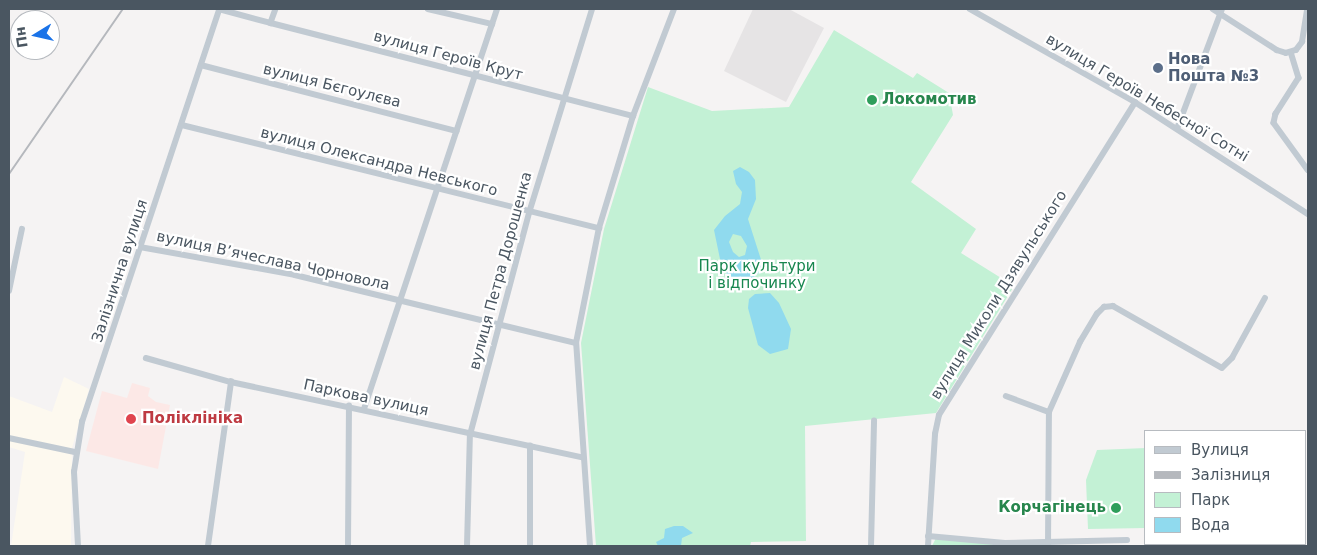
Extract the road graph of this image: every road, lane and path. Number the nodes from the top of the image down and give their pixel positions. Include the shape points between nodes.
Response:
1 (219, 9) edge
2 (276, 9) edge
3 (428, 9) edge
4 (497, 9) edge
5 (592, 9) edge
6 (672, 9) edge
7 (970, 9) edge
8 (1213, 9) edge
9 (1307, 9) edge
10 (1221, 11) edge
11 (271, 23) junction
12 (492, 24) junction
13 (1291, 52) junction
14 (201, 65) junction
15 (475, 76) junction
16 (562, 99) junction
17 (1135, 102) junction
18 (633, 116) junction
19 (182, 125) junction
20 (1177, 129) junction
21 (457, 131) junction
22 (1308, 170) edge
23 (437, 189) junction
24 (529, 213) junction
25 (1308, 214) edge
26 (22, 228) dead end
27 (599, 228) junction
28 (140, 246) junction
29 (9, 291) edge
30 (1265, 298) dead end
31 (401, 300) junction
32 (500, 327) junction
33 (576, 343) junction
34 (146, 358) dead end
35 (231, 382) junction
36 (1006, 396) dead end
37 (349, 406) junction
38 (364, 409) junction
39 (1049, 412) junction
40 (874, 421) dead end
41 (470, 434) junction
42 (9, 438) edge
43 (530, 446) junction
44 (75, 452) junction
45 (582, 456) junction
46 (928, 536) junction
47 (1127, 540) dead end
48 (1048, 544) edge
49 (78, 546) edge
50 (208, 546) edge
51 (348, 546) edge
52 (467, 546) edge
53 (530, 546) edge
54 (590, 546) edge
55 (871, 546) edge
56 (928, 546) edge

1 - 11 street, вулиця Героїв Крут
1 - 14 street, Залізнична вулиця
2 - 11 street
3 - 12 street
4 - 12 street
5 - 16 street, вулиця Петра Дорошенка
6 - 18 street
7 - 17 street, вулиця Героїв Небесної Сотні
8 - 10 street
9 - 13 street via 1302,42
10 - 13 street via 1278,50
10 - 20 street
11 - 15 street, вулиця Героїв Крут
12 - 15 street
13 - 22 street via 1299,78 1276,114 1274,123
14 - 19 street, Залізнична вулиця
14 - 21 street, вулиця Бєгоулєва
15 - 16 street, вулиця Героїв Крут
15 - 21 street
16 - 18 street, вулиця Героїв Крут
16 - 24 street, вулиця Петра Дорошенка
17 - 20 street, вулиця Героїв Небесної Сотні
17 - 46 street, вулиця Миколи Дзявульського via 939,415
18 - 27 street
19 - 23 street, вулиця Олександра Невського
19 - 28 street, Залізнична вулиця
20 - 25 street, вулиця Героїв Небесної Сотні
21 - 23 street
23 - 24 street, вулиця Олександра Невського
23 - 31 street
24 - 27 street, вулиця Олександра Невського
24 - 32 street, вулиця Петра Дорошенка
26 - 29 street
27 - 33 street
28 - 31 street, вулиця Вʼячеслава Чорновола via 295,275
28 - 44 street, Залізнична вулиця
30 - 39 street via 1232,358 1222,368 1113,306 1104,307 1080,342
31 - 32 street, вулиця Вʼячеслава Чорновола
31 - 38 street
32 - 33 street, вулиця Вʼячеслава Чорновола
32 - 41 street, вулиця Петра Дорошенка
33 - 45 street
34 - 35 street, Паркова вулиця
35 - 37 street, Паркова вулиця
35 - 50 street
36 - 39 street
37 - 38 street, Паркова вулиця
37 - 51 street
38 - 41 street, Паркова вулиця
39 - 48 street
40 - 55 street
41 - 43 street, Паркова вулиця
41 - 52 street, вулиця Петра Дорошенка
42 - 44 street
43 - 45 street, Паркова вулиця
43 - 53 street
44 - 49 street, Залізнична вулиця
45 - 54 street
46 - 48 street
46 - 56 street, вулиця Миколи Дзявульського
47 - 48 street

